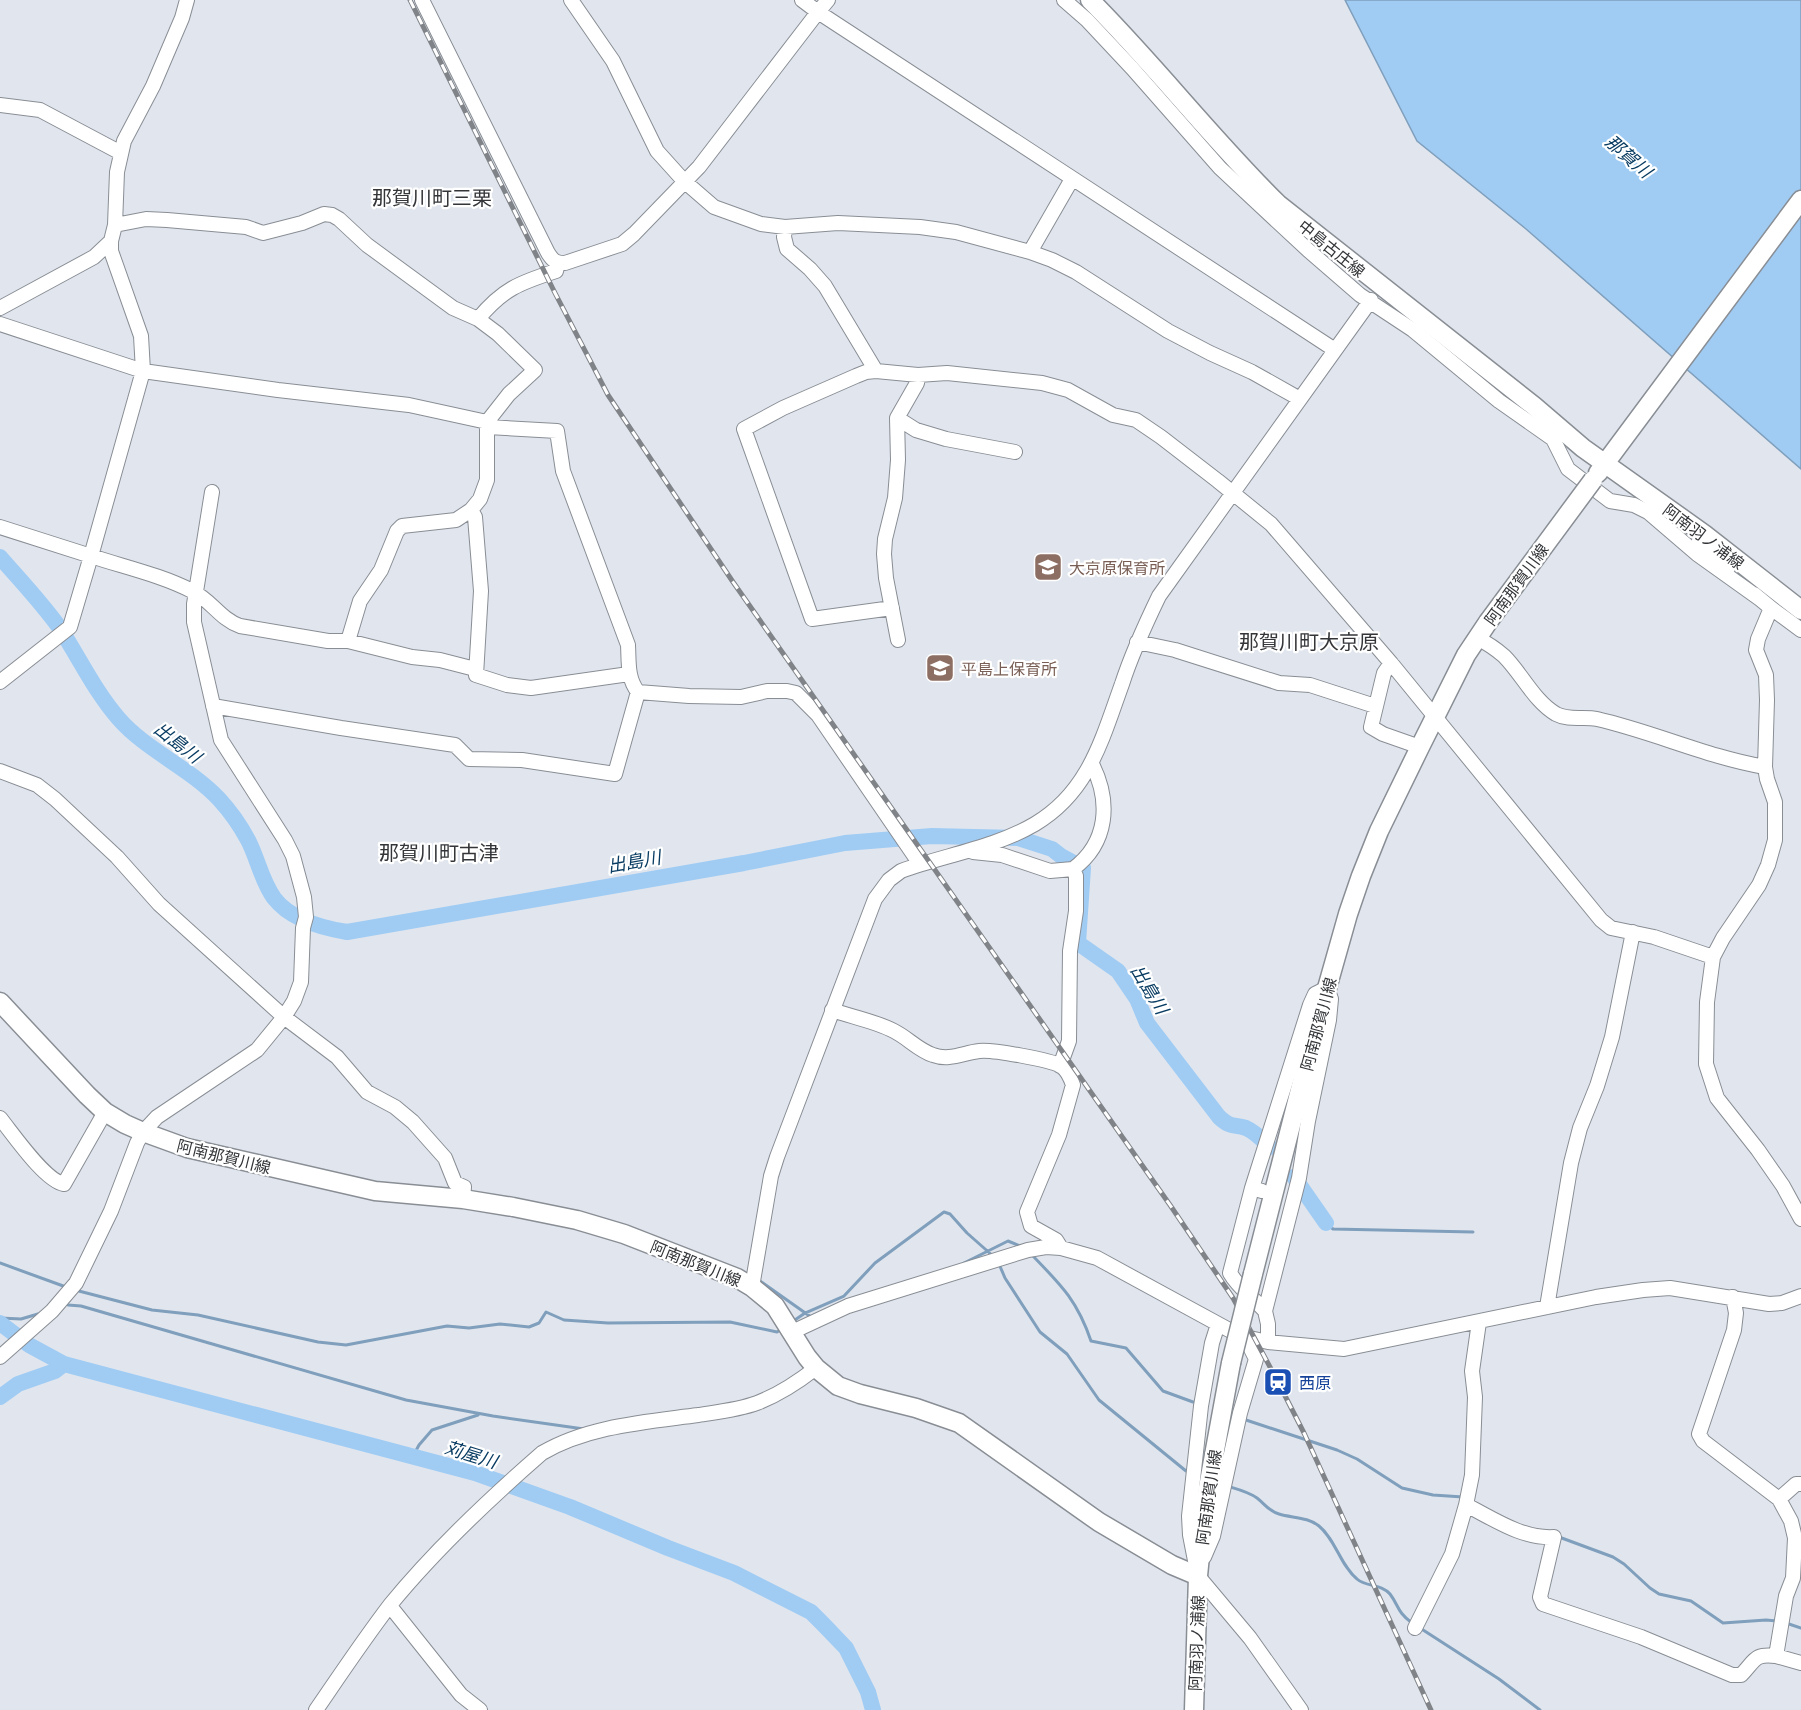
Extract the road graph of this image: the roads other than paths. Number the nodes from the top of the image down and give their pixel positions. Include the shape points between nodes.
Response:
1 (187, 0) edge
2 (423, 0) edge
3 (571, 0) edge
4 (802, 0) edge
5 (828, 0) edge
6 (1064, 0) edge
7 (1090, 0) edge
8 (818, 12) junction
9 (0, 105) edge
10 (121, 153) junction
11 (1072, 179) junction
12 (684, 181) junction
13 (1801, 200) edge
14 (115, 225) junction
15 (785, 227) junction
16 (111, 241) junction
17 (1332, 249) junction
18 (1030, 252) junction
19 (558, 263) junction
20 (1371, 300) junction
21 (0, 308) edge
22 (478, 319) junction
23 (0, 324) edge
24 (1335, 350) junction
25 (143, 371) junction
26 (876, 371) junction
27 (918, 375) junction
28 (1300, 399) junction
29 (897, 418) junction
30 (488, 424) junction
31 (1015, 452) dead end
32 (1607, 461) junction
33 (212, 492) dead end
34 (1233, 494) junction
35 (471, 510) junction
36 (1653, 518) junction
37 (0, 527) edge
38 (1702, 537) junction
39 (91, 556) junction
40 (195, 592) junction
41 (1765, 604) junction
42 (892, 608) junction
43 (1801, 610) edge
44 (1801, 630) edge
45 (1478, 638) junction
46 (898, 640) dead end
47 (348, 641) junction
48 (1137, 642) junction
49 (1391, 663) junction
50 (475, 669) junction
51 (629, 674) junction
52 (0, 682) edge
53 (638, 692) junction
54 (213, 706) junction
55 (1375, 706) junction
56 (1435, 719) junction
57 (1420, 747) junction
58 (1092, 764) junction
59 (1765, 767) junction
60 (0, 771) edge
61 (965, 851) junction
62 (920, 864) junction
63 (1073, 869) junction
64 (1633, 932) junction
65 (1713, 957) junction
66 (1327, 988) junction
67 (0, 1002) edge
68 (832, 1010) junction
69 (282, 1019) junction
70 (1060, 1066) junction
71 (105, 1112) junction
72 (0, 1118) edge
73 (143, 1132) junction
74 (464, 1195) junction
75 (1800, 1214) edge
76 (1061, 1248) junction
77 (753, 1287) junction
78 (1801, 1296) edge
79 (1733, 1297) junction
80 (1548, 1306) junction
81 (1265, 1311) junction
82 (1479, 1322) junction
83 (1218, 1324) junction
84 (792, 1332) junction
85 (1245, 1337) junction
86 (1268, 1342) junction
87 (0, 1357) edge
88 (816, 1368) junction
89 (1801, 1484) edge
90 (1779, 1499) junction
91 (1467, 1501) junction
92 (1198, 1576) junction
93 (390, 1606) junction
94 (1417, 1625) dead end
95 (1776, 1656) junction
96 (1801, 1663) edge
97 (316, 1710) edge
98 (480, 1710) edge
99 (1194, 1710) edge
100 (1301, 1710) edge

1 - 10 street
2 - 19 street via 548,253
3 - 12 street via 613,61 657,151
4 - 8 street
5 - 8 street
6 - 20 street via 1132,68 1220,168 1308,250
7 - 17 main road, 中島古庄線 via 1243,170
8 - 11 street
8 - 12 street via 699,167
9 - 10 street via 40,110
10 - 14 street
11 - 18 street
11 - 24 street
12 - 15 street via 714,207 761,224
12 - 19 street via 622,244
13 - 32 main road, 阿南那賀川線
14 - 16 street
14 - 22 street via 146,219 246,227 263,233 332,215 453,308
15 - 18 street via 838,223 920,227 957,232
15 - 26 street via 787,249 825,286
16 - 21 street via 94,257
16 - 25 street via 115,265 141,336
17 - 20 street
17 - 32 main road, 中島古庄線
18 - 28 street via 1076,272 1168,331
19 - 22 street via 556,271 510,288
20 - 24 street
20 - 36 street via 1553,439 1568,469 1610,501 1634,505
22 - 30 street via 535,370 509,394
23 - 25 street
24 - 28 street
25 - 30 street via 409,405
25 - 39 street
26 - 27 street
26 - 42 street via 783,408 744,429 812,619
27 - 29 street
27 - 34 street via 947,373 1042,383 1068,390 1113,415 1136,420
28 - 34 street
29 - 31 street via 916,430 946,439
29 - 42 street via 895,498 884,554
30 - 35 street via 487,480
30 - 51 street via 557,431 563,471 628,645
32 - 38 main road, 阿南羽ノ浦線
32 - 45 main road, 阿南那賀川線, bridge
33 - 40 street
34 - 48 street via 1159,596
34 - 49 street via 1271,524
35 - 47 street via 456,520 402,526 397,531 381,570 360,601
35 - 50 street via 475,517 481,591
36 - 38 street
36 - 41 street
37 - 39 street
38 - 41 street
38 - 43 main road, 阿南羽ノ浦線
39 - 40 street
39 - 52 street via 73,620
40 - 47 street via 228,622 240,626
40 - 54 street via 194,622
41 - 44 street
41 - 59 street via 1756,650 1766,675
42 - 46 street
45 - 56 main road, 阿南那賀川線
45 - 59 street via 1504,657 1558,715 1594,719
47 - 50 street
48 - 55 street via 1279,682 1310,685
48 - 58 street
49 - 55 street via 1384,673
49 - 56 street
50 - 51 street via 476,675 531,688
51 - 53 street
53 - 54 street via 615,774 522,760 469,759 454,745
53 - 62 street via 741,697 767,691 796,693 818,715
54 - 69 street via 221,740 293,856 304,897 301,982
55 - 57 street via 1371,727
56 - 57 main road, 阿南那賀川線
56 - 64 street via 1601,920 1611,928
57 - 66 main road, 阿南那賀川線 via 1368,858
58 - 61 street via 1057,809 1034,825
58 - 63 street via 1103,795 1101,830 1095,848
59 - 65 street via 1775,802 1775,840 1759,885
60 - 69 street via 37,785 56,799 159,904
61 - 62 street
61 - 63 street via 1002,855 1050,871
62 - 68 street via 901,871 875,899
63 - 70 street via 1076,911 1070,951 1069,1041
64 - 65 street
64 - 80 street via 1612,1037 1571,1163
65 - 75 street via 1707,1002 1709,1078 1717,1098 1758,1150
66 - 81 street via 1331,999 1329,1020
66 - 81 street via 1315,994 1311,1005 1230,1273 1237,1286
66 - 92 main road, 阿南那賀川線, bridge via 1232,1363 1205,1504
67 - 71 main road, 阿南那賀川線
68 - 70 street via 895,1031 936,1056 992,1050
68 - 77 street via 771,1176
69 - 73 street via 257,1050 157,1117
69 - 74 street via 337,1057 367,1092 413,1122 445,1158 455,1183 464,1186
70 - 76 street via 1073,1085 1059,1135 1027,1212 1031,1226 1056,1240
71 - 72 street via 64,1184 45,1172
71 - 73 main road, 阿南那賀川線
73 - 74 main road, 阿南那賀川線 via 187,1148 375,1191
73 - 87 street via 76,1283 52,1311
74 - 77 main road, 阿南那賀川線 via 624,1234
76 - 83 street via 1096,1258
76 - 84 street via 1028,1250 848,1306
77 - 84 main road, 阿南那賀川線 via 775,1306
78 - 79 street via 1775,1304
79 - 80 street via 1670,1288
79 - 90 street via 1734,1329 1699,1434
80 - 82 street
81 - 86 street
82 - 86 street via 1344,1349
82 - 91 street via 1472,1371 1474,1433
83 - 85 street
83 - 92 street via 1210,1353 1189,1516
84 - 88 main road, 阿南那賀川線
85 - 86 street
85 - 92 street via 1256,1359 1213,1536
88 - 92 main road, 阿南那賀川線 via 838,1386 959,1423 1099,1522
88 - 93 street via 800,1381 756,1403 582,1435 542,1453 457,1531
89 - 90 street
90 - 95 street via 1795,1538 1792,1578
91 - 94 street via 1452,1554
91 - 95 street via 1525,1534 1554,1537 1540,1597 1543,1604 1641,1637 1732,1675 1741,1675 1756,1657
92 - 99 main road, 阿南羽ノ浦線
92 - 100 street via 1250,1638
93 - 97 street
93 - 98 street via 461,1695
95 - 96 street

